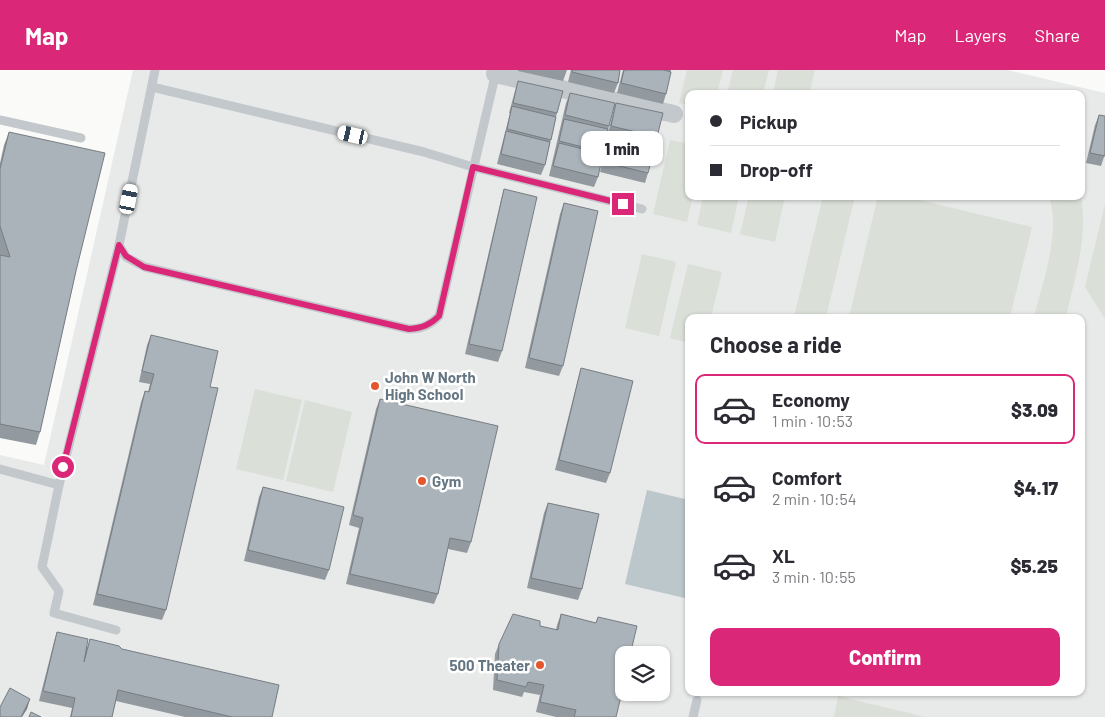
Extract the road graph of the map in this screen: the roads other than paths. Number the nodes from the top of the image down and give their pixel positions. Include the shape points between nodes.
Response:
1 (155, 70) edge
2 (496, 72) edge
3 (152, 87) junction
4 (674, 114) dead end
5 (0, 120) edge
6 (81, 138) dead end
7 (473, 167) junction
8 (642, 209) dead end
9 (119, 245) junction
10 (0, 469) edge
11 (59, 485) junction
12 (116, 630) dead end
13 (697, 700) dead end
14 (694, 717) edge

1 - 3 lane
2 - 4 street
2 - 7 lane
3 - 7 lane via 424,152
3 - 9 lane
5 - 6 lane
7 - 8 lane
7 - 9 lane via 439,316 420,329 144,267 126,256
9 - 11 lane
10 - 11 lane
11 - 12 lane via 42,567 59,591 54,613
13 - 14 lane

